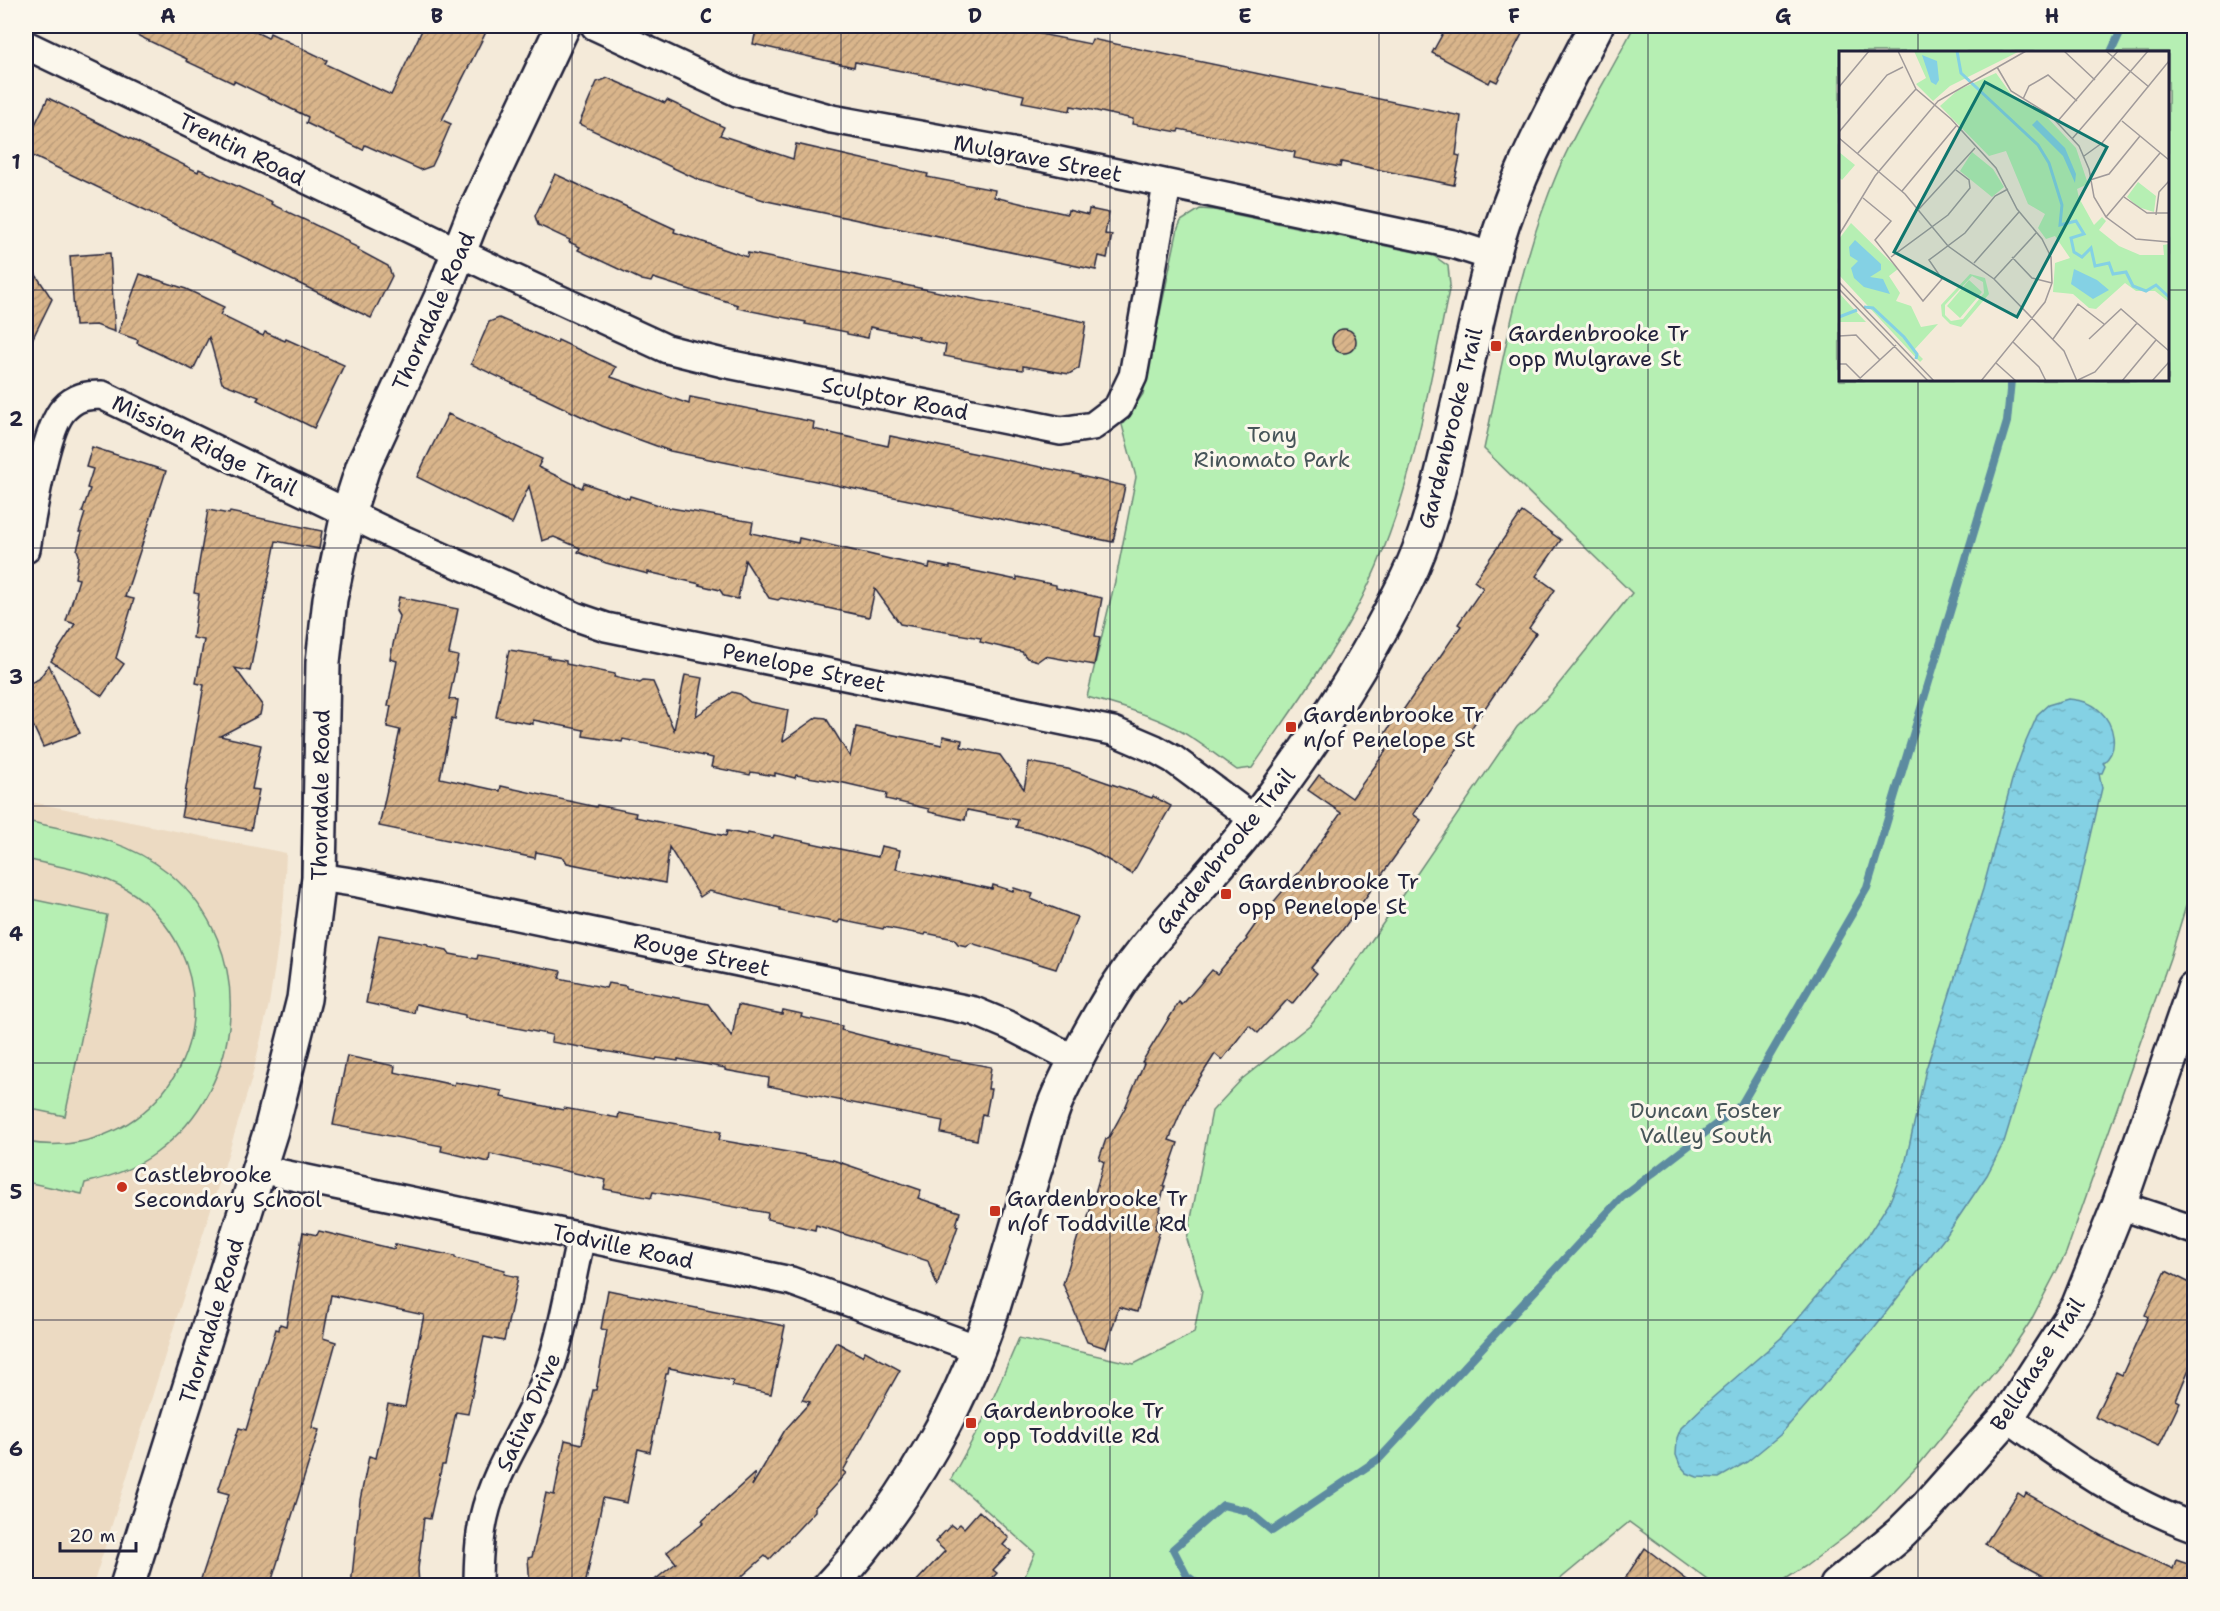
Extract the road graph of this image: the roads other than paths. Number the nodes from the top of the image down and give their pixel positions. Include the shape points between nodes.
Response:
1 (563, 26) edge
2 (595, 26) edge
3 (1596, 26) edge
4 (26, 45) edge
5 (1167, 185) junction
6 (459, 252) junction
7 (1492, 257) junction
8 (348, 514) junction
9 (26, 549) edge
10 (1255, 820) junction
11 (319, 877) junction
12 (2194, 989) edge
13 (1076, 1060) junction
14 (260, 1169) junction
15 (2119, 1205) junction
16 (2194, 1230) edge
17 (581, 1237) junction
18 (978, 1349) junction
19 (2007, 1417) junction
20 (2194, 1527) edge
21 (127, 1586) edge
22 (478, 1586) edge
23 (830, 1586) edge
24 (1837, 1586) edge

1 - 6 street, Thorndale Road
2 - 5 street, Mulgrave Street via 737,92 832,119
3 - 7 street, Gardenbrooke Trail via 1540,132
4 - 6 street, Trentin Road
5 - 6 street, Sculptor Road via 1133,376 1118,407 1093,426 1061,431 668,349
5 - 7 street, Mulgrave Street via 1453,244
6 - 8 street, Thorndale Road via 363,467
7 - 10 street, Gardenbrooke Trail via 1436,501 1408,579 1348,686
8 - 9 street, Mission Ridge Trail via 102,395 87,395 62,411 50,435
8 - 10 street, Penelope Street via 606,627 1113,731 1173,759
8 - 11 street, Thorndale Road via 330,599 323,662
10 - 13 street, Gardenbrooke Trail via 1128,972
11 - 13 street, Rouge Street via 974,1011
11 - 14 street, Thorndale Road via 304,999
12 - 15 street, Bellchase Trail
13 - 18 street, Gardenbrooke Trail via 1056,1101
14 - 17 street, Todville Road
14 - 21 street, Thorndale Road
15 - 16 street
15 - 19 street, Bellchase Trail via 2078,1307
17 - 18 street, Todville Road via 791,1281
17 - 22 street, Sativa Drive via 545,1381 484,1517
18 - 23 street, Gardenbrooke Trail via 935,1442 875,1533
19 - 20 street via 2107,1486
19 - 24 street, Bellchase Trail via 1901,1533

